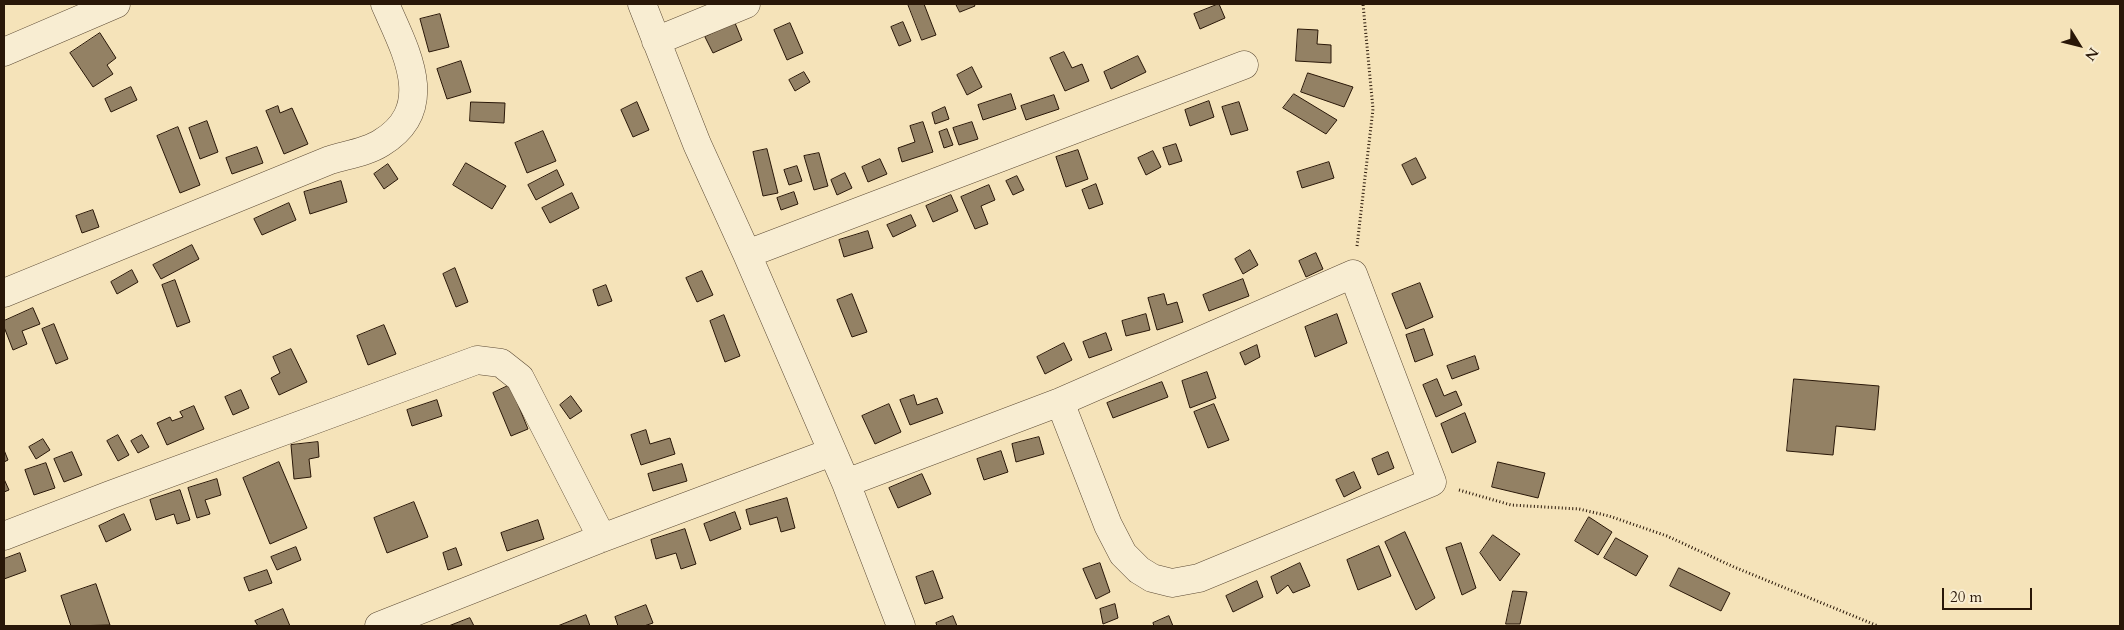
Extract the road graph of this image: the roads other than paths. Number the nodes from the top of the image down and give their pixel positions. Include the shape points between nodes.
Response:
1 (116, 4) edge
2 (384, 4) edge
3 (642, 4) edge
4 (746, 4) edge
5 (656, 42) junction
6 (4, 52) edge
7 (1244, 65) dead end
8 (748, 254) junction
9 (4, 293) edge
10 (1060, 402) junction
11 (832, 452) junction
12 (846, 483) junction
13 (4, 536) edge
14 (602, 538) junction
15 (379, 626) edge
16 (901, 626) edge

1 - 6 street
2 - 9 street via 414,81 413,101 397,132 380,144 330,160
3 - 5 street
4 - 5 street
5 - 8 street via 697,144
7 - 8 street
8 - 11 street
10 - 10 street via 1353,274 1432,482 1198,578 1172,583 1145,574 1123,554 1108,525
10 - 12 street
11 - 12 street
11 - 14 street
12 - 16 street
13 - 14 street via 477,360 502,363 520,378
14 - 15 street

